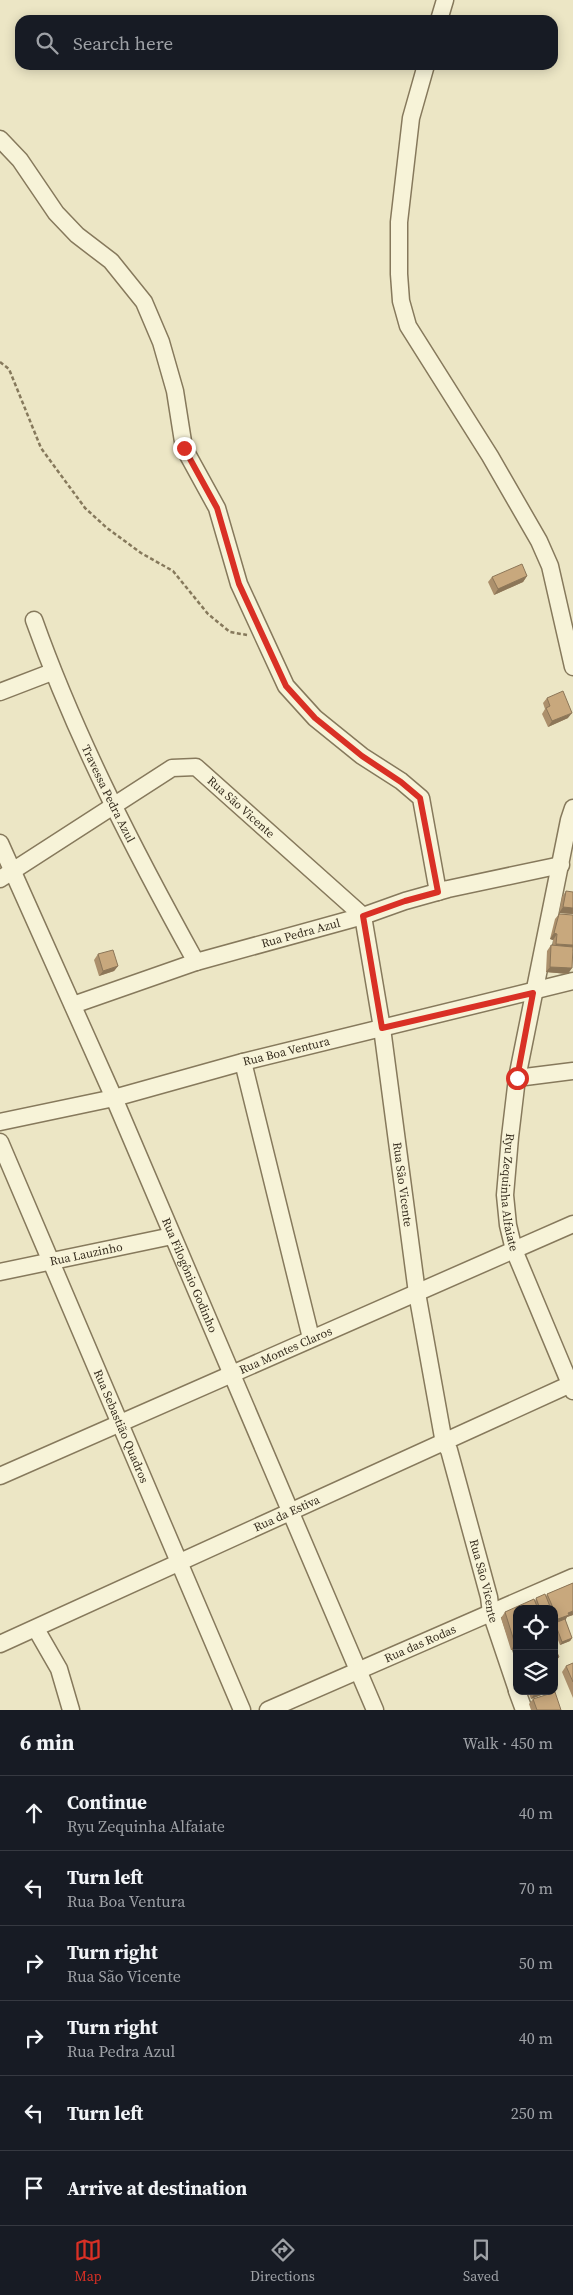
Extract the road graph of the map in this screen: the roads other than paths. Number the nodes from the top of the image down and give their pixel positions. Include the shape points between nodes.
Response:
1 (445, 0) edge
2 (440, 15) edge
3 (425, 70) edge
4 (0, 139) edge
5 (34, 620) dead end
6 (573, 667) edge
7 (52, 672) junction
8 (0, 692) edge
9 (114, 805) junction
10 (573, 808) edge
11 (0, 843) edge
12 (561, 865) junction
13 (14, 870) junction
14 (0, 879) edge
15 (438, 892) junction
16 (363, 916) junction
17 (196, 962) junction
18 (573, 982) edge
19 (533, 993) junction
20 (73, 1005) junction
21 (382, 1028) junction
22 (243, 1062) junction
23 (573, 1071) edge
24 (517, 1078) junction
25 (114, 1098) junction
26 (0, 1122) edge
27 (0, 1142) edge
28 (573, 1224) edge
29 (172, 1236) junction
30 (514, 1250) junction
31 (51, 1262) junction
32 (0, 1272) edge
33 (417, 1293) junction
34 (311, 1338) junction
35 (233, 1373) junction
36 (572, 1386) edge
37 (120, 1423) junction
38 (444, 1443) junction
39 (0, 1476) edge
40 (290, 1512) junction
41 (180, 1563) junction
42 (573, 1576) edge
43 (491, 1613) junction
44 (36, 1629) junction
45 (0, 1644) edge
46 (357, 1669) junction
47 (513, 1678) edge
48 (519, 1695) edge
49 (71, 1710) edge
50 (242, 1710) edge
51 (268, 1710) edge
52 (375, 1710) edge
53 (524, 1710) edge

1 - 2 street
3 - 6 street via 411,118 399,222 401,301 408,326 539,541 550,566
4 - 15 street via 20,160 56,213 77,235 111,260 144,302 161,342 184,448 217,508 239,584 286,686 315,718 420,798
5 - 7 street, Travessa Pedra Azul
7 - 8 street
7 - 9 street, Travessa Pedra Azul
9 - 13 street
9 - 16 street, Rua São Vicente via 172,768 196,768
9 - 17 street, Travessa Pedra Azul
10 - 12 street, Ryu Zequinha Alfaiate
11 - 13 street, Rua Filogônio Godinho
12 - 15 street, Rua Pedra Azul
12 - 19 street, Ryu Zequinha Alfaiate
13 - 14 street
13 - 20 street, Rua Filogônio Godinho
15 - 16 street, Rua Pedra Azul
16 - 17 street, Rua Pedra Azul
16 - 21 street, Rua São Vicente
17 - 20 street, Rua Pedra Azul
18 - 19 street, Rua Boa Ventura
19 - 21 street, Rua Boa Ventura
19 - 24 street, Ryu Zequinha Alfaiate
20 - 25 street, Rua Filogônio Godinho
21 - 22 street, Rua Boa Ventura
21 - 33 street, Rua São Vicente
22 - 25 street, Rua Boa Ventura
22 - 34 street
23 - 24 street
24 - 30 street, Ryu Zequinha Alfaiate via 505,1195
25 - 26 street, Rua Boa Ventura
25 - 29 street, Rua Filogônio Godinho
27 - 31 street, Rua Sebastião Quadros
28 - 30 street, Rua Montes Claros
29 - 31 street, Rua Lauzinho
29 - 35 street, Rua Filogônio Godinho
30 - 33 street, Rua Montes Claros
30 - 36 street, Ryu Zequinha Alfaiate
31 - 32 street, Rua Lauzinho
31 - 37 street, Rua Sebastião Quadros
33 - 34 street, Rua Montes Claros
33 - 38 street, Rua São Vicente
34 - 35 street, Rua Montes Claros
35 - 37 street, Rua Montes Claros
35 - 40 street, Rua Filogônio Godinho
36 - 38 street, Rua da Estiva
37 - 39 street, Rua Montes Claros
37 - 41 street, Rua Sebastião Quadros
38 - 40 street, Rua da Estiva
38 - 43 street, Rua São Vicente via 449,1450
40 - 41 street, Rua da Estiva
40 - 46 street, Rua Filogônio Godinho
41 - 44 street, Rua da Estiva
41 - 50 street, Rua Sebastião Quadros
42 - 43 street, Rua das Rodas
43 - 46 street, Rua das Rodas
43 - 47 street, Rua São Vicente
44 - 45 street, Rua da Estiva
44 - 49 street via 59,1669
46 - 51 street, Rua das Rodas
46 - 52 street, Rua Filogônio Godinho
48 - 53 street, Rua São Vicente

